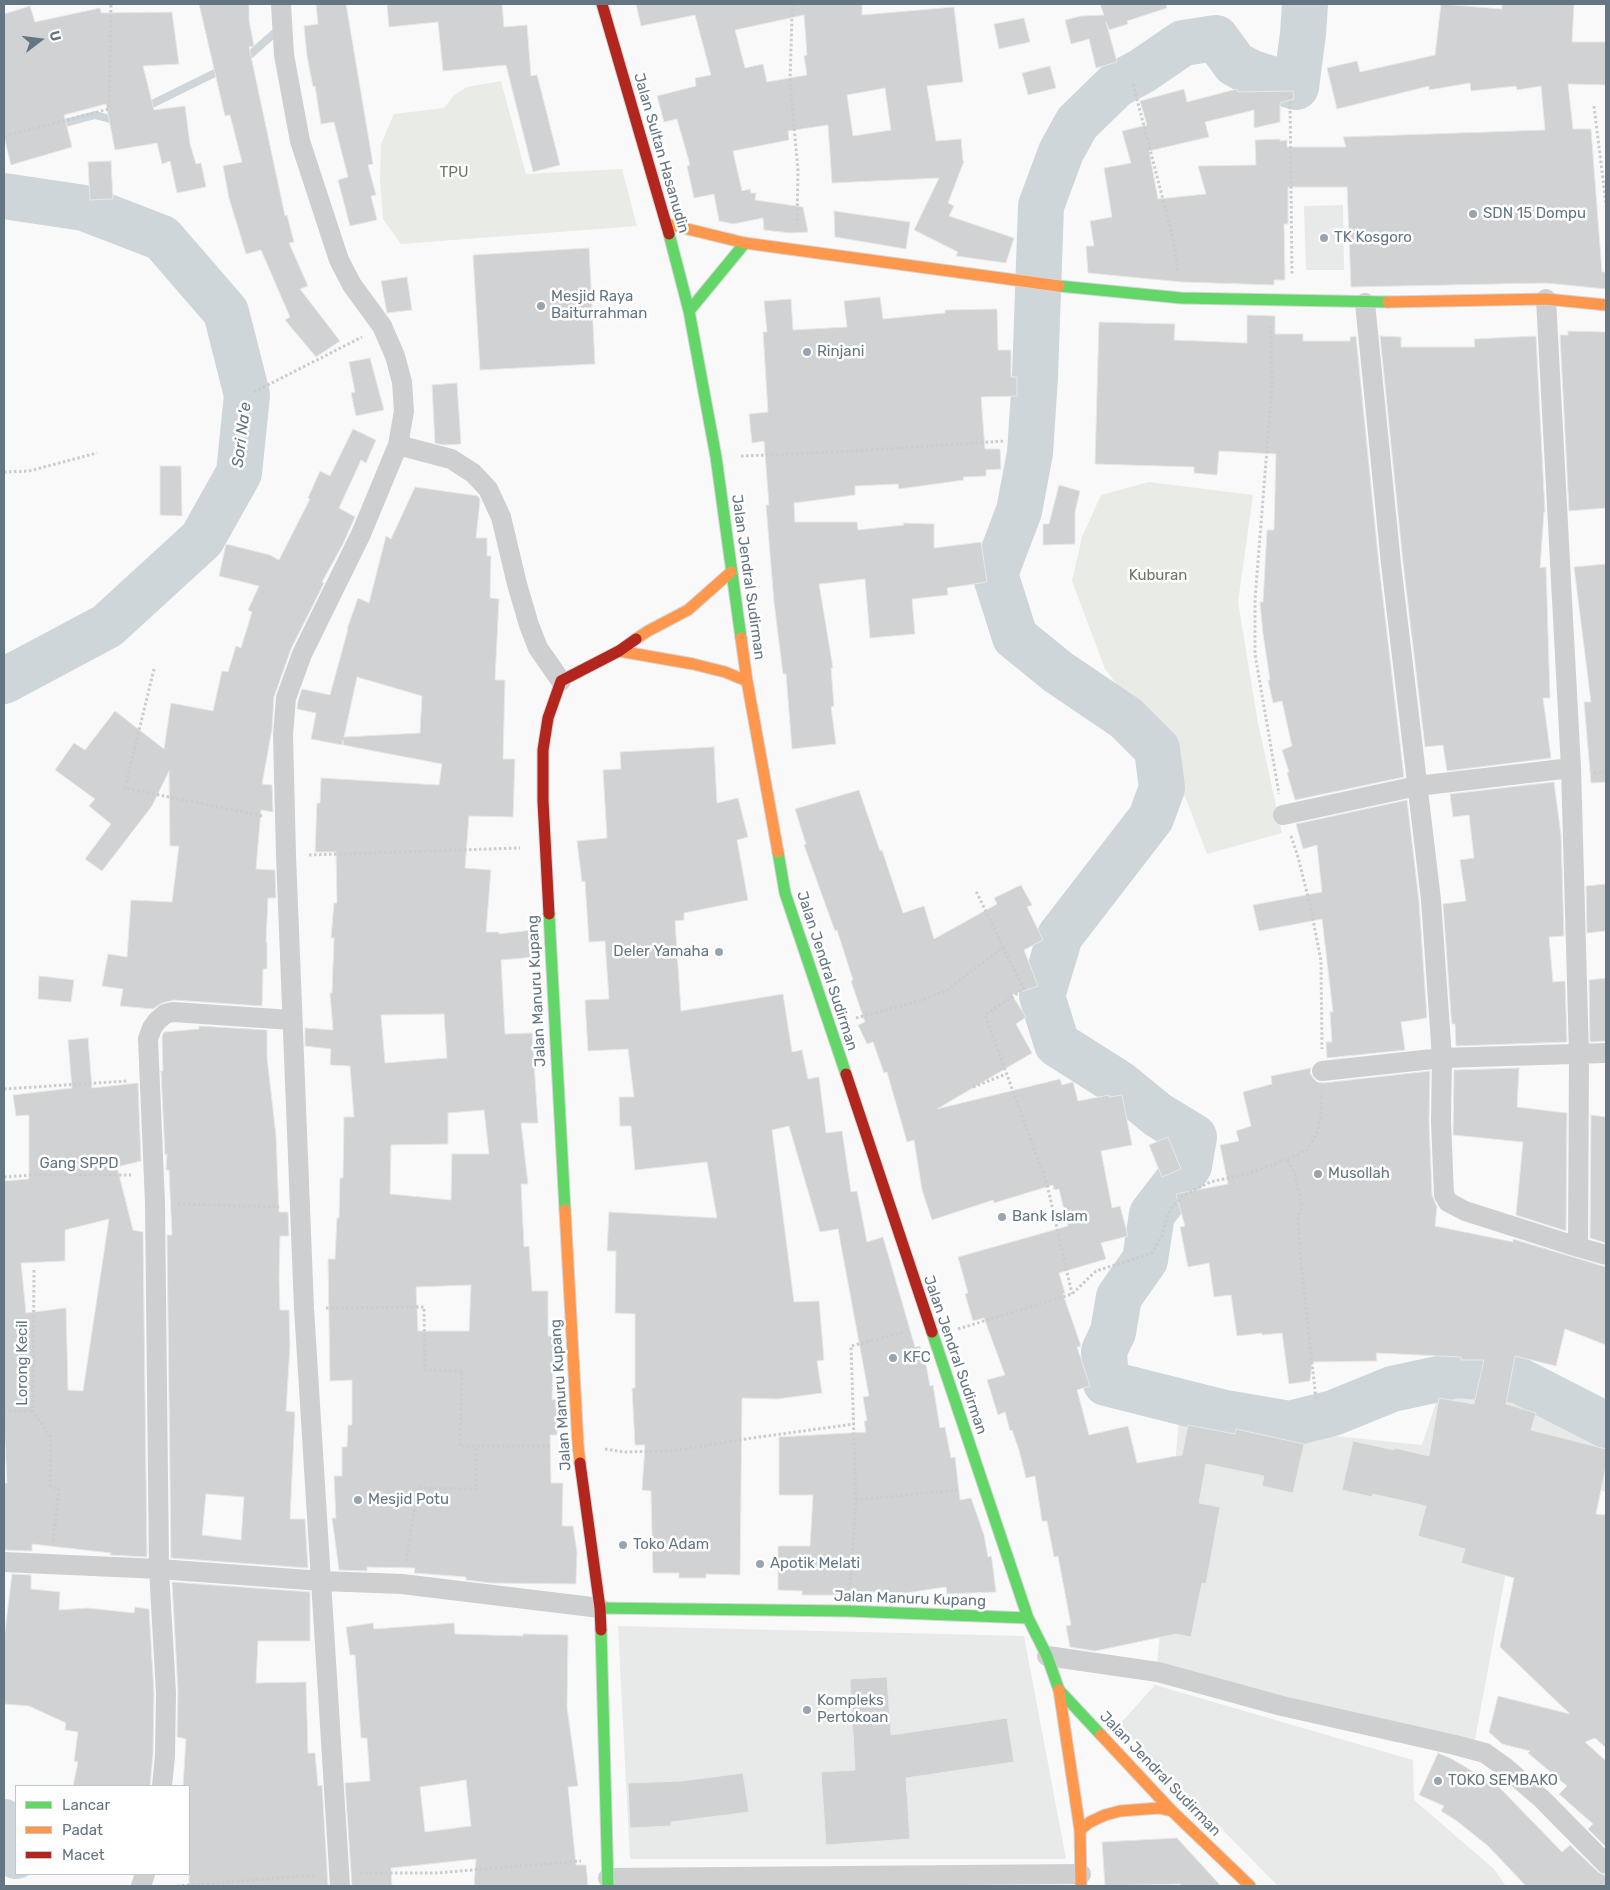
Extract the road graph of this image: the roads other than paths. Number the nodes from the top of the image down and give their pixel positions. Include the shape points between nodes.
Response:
1 (281, 4) edge
2 (602, 4) edge
3 (667, 224) junction
4 (745, 243) junction
5 (1546, 299) junction
6 (1365, 302) junction
7 (1606, 304) edge
8 (689, 310) junction
9 (398, 445) junction
10 (732, 572) junction
11 (619, 651) junction
12 (561, 681) junction
13 (747, 681) junction
14 (1571, 768) junction
15 (1417, 786) junction
16 (1283, 815) road end
17 (292, 1020) junction
18 (1606, 1053) edge
19 (1579, 1055) junction
20 (1442, 1058) junction
21 (1322, 1071) road end
22 (1578, 1247) junction
23 (1606, 1255) edge
24 (4, 1562) edge
25 (159, 1569) junction
26 (322, 1581) junction
27 (600, 1608) junction
28 (1028, 1618) junction
29 (1047, 1656) junction
30 (1059, 1690) junction
31 (162, 1785) edge
32 (1172, 1812) junction
33 (1080, 1830) junction
34 (1606, 1864) edge
35 (607, 1874) edge
36 (339, 1880) edge
37 (1081, 1880) edge
38 (1250, 1886) edge

1 - 9 street via 284,55 300,141 339,260 352,285 382,326 402,382 404,411
2 - 3 main road, Jalan Sultan Hasanudin
3 - 4 main road
3 - 8 main road, Jalan Sultan Hasanudin
4 - 6 main road via 1070,287 1181,298
4 - 8 main road
5 - 6 main road
5 - 7 main road
5 - 14 street
6 - 15 street via 1390,564
8 - 10 main road, Jalan Jendral Sudirman via 716,457
9 - 12 street via 451,459 473,473 488,489 501,517 528,625 538,648
9 - 17 street via 361,534 302,654 286,698 283,735
10 - 11 main road via 688,610
10 - 13 main road, Jalan Jendral Sudirman
11 - 12 main road
11 - 13 main road via 693,664
12 - 27 main road, Jalan Manuru Kupang via 548,718 543,750 543,801 578,1446
13 - 28 main road, Jalan Jendral Sudirman via 785,893
14 - 15 street
14 - 19 street
15 - 16 street
15 - 20 street via 1431,900
17 - 25 street via 173,1012 165,1014 152,1028 148,1039 155,1203
17 - 26 street via 304,1308
18 - 19 street
19 - 20 street
19 - 22 street
20 - 21 street
20 - 22 street via 1445,1198 1465,1211
22 - 23 street
24 - 25 street
25 - 26 street
25 - 31 street via 166,1693
26 - 27 street via 402,1584
26 - 36 street
27 - 28 main road, Jalan Manuru Kupang via 848,1611
27 - 35 main road
28 - 29 main road
29 - 30 main road
29 - 34 street via 1158,1672 1282,1706 1485,1753 1542,1800
30 - 32 main road, Jalan Jendral Sudirman
30 - 33 main road
32 - 33 main road via 1159,1808 1120,1812 1105,1815
32 - 38 main road, Jalan Jendral Sudirman
33 - 37 main road
35 - 37 street

